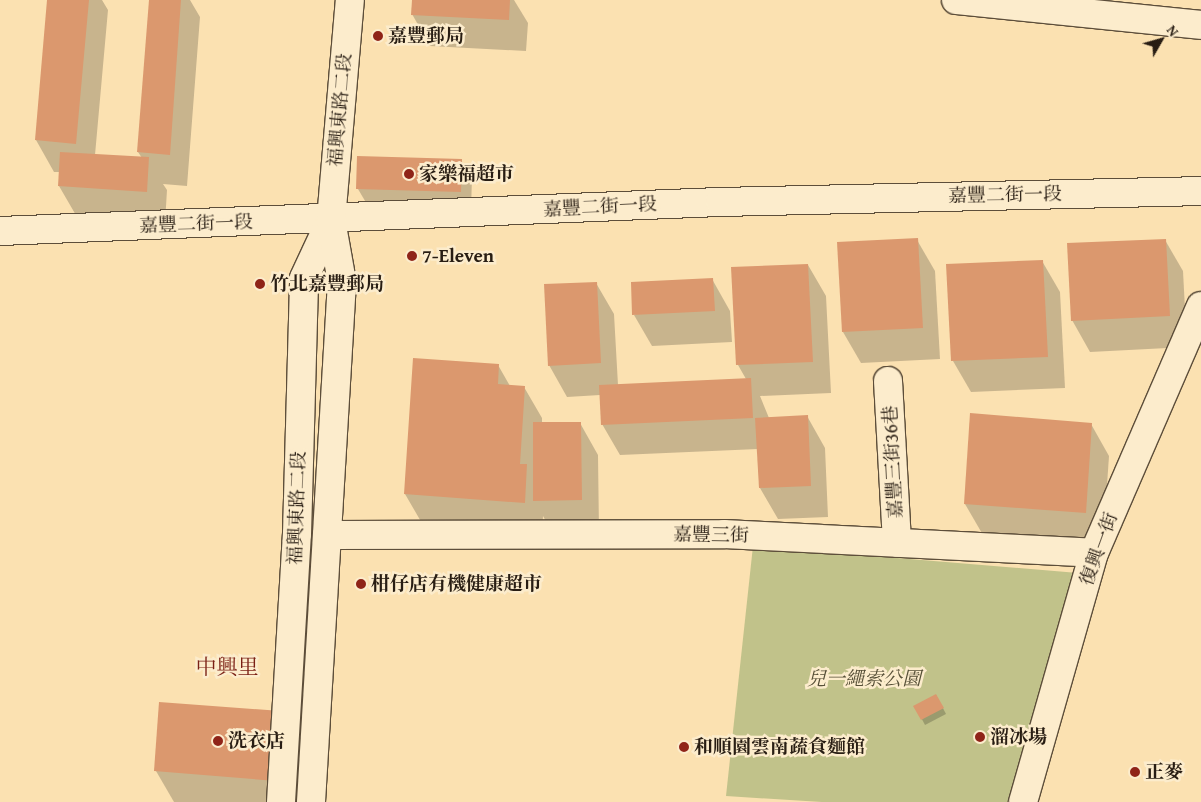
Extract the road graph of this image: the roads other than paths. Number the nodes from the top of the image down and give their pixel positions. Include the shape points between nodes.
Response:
1 (350, 0) edge
2 (956, 0) edge
3 (1201, 25) edge
4 (1201, 191) edge
5 (331, 220) junction
6 (0, 231) edge
7 (1201, 306) edge
8 (888, 381) dead end
9 (327, 535) junction
10 (897, 542) junction
11 (1094, 553) junction
12 (281, 802) edge
13 (311, 802) edge
14 (1023, 802) edge

1 - 5 street, 福興東路二段
2 - 3 street
4 - 5 street, 嘉豐二街一段 via 720,202
5 - 6 street, 嘉豐二街一段
5 - 9 street, 福興東路二段 via 342,282
5 - 12 street, 福興東路二段 via 304,278 297,534
7 - 11 street, 復興一街
8 - 10 street, 嘉豐三街36巷
9 - 10 street, 嘉豐三街 via 724,534
9 - 13 street, 福興東路二段
10 - 11 street, 嘉豐三街
11 - 14 street, 復興一街

